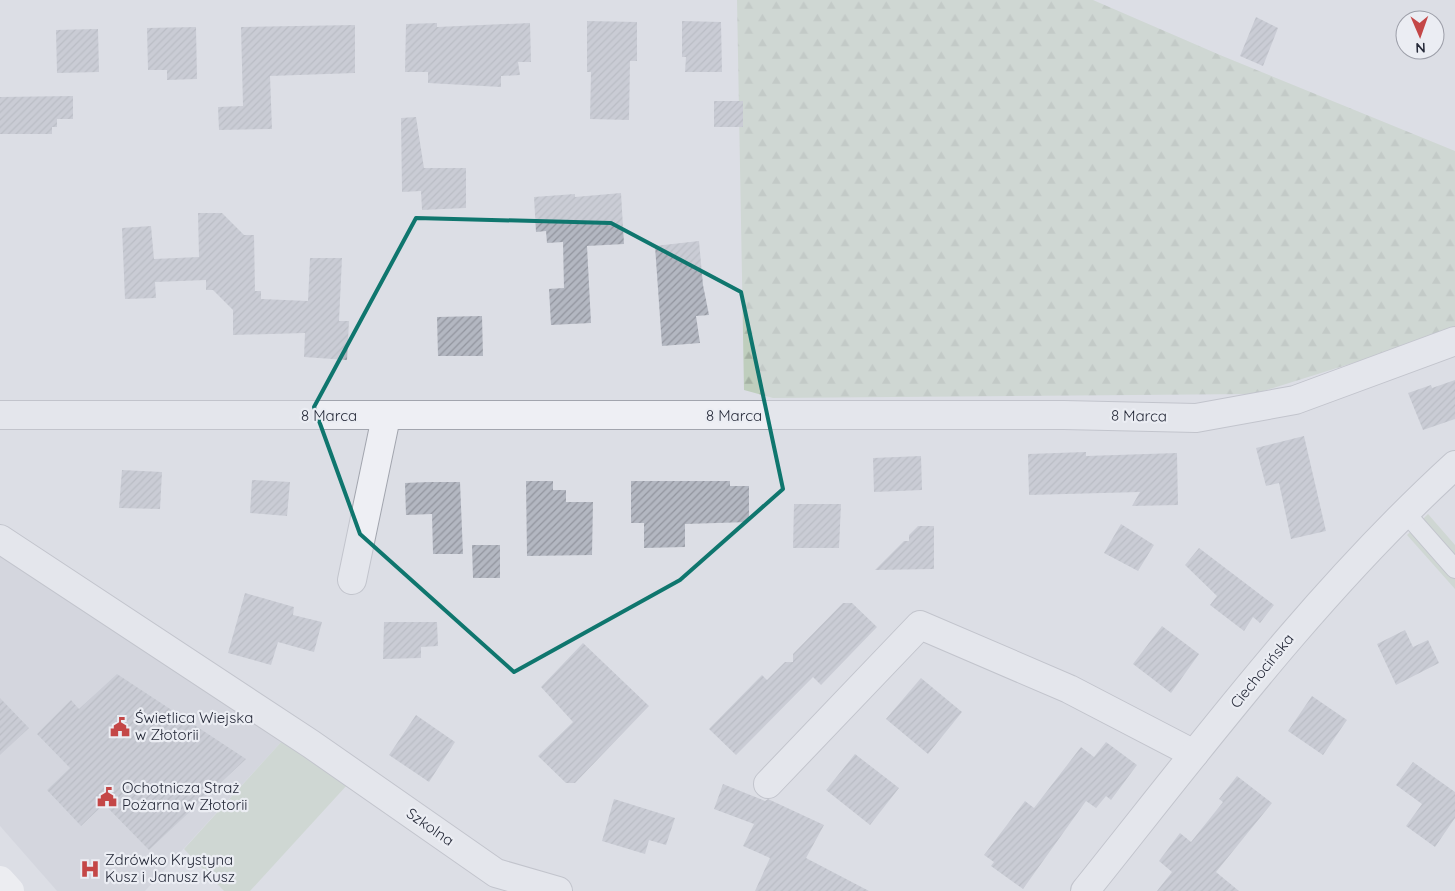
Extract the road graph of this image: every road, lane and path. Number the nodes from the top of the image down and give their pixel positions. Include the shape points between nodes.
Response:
1 (1455, 341) edge
2 (0, 415) edge
3 (386, 416) junction
4 (1455, 465) edge
5 (1404, 511) junction
6 (0, 539) edge
7 (1455, 569) edge
8 (352, 580) dead end
9 (1194, 754) junction
10 (768, 784) dead end
11 (0, 880) edge
12 (10, 891) edge
13 (558, 891) edge
14 (1085, 891) edge

1 - 3 street, 8 Marca via 1295,400 1196,418 1064,415
2 - 3 street, 8 Marca
3 - 8 street
4 - 5 street, Ciechocińska
5 - 7 lane
5 - 9 street, Ciechocińska via 1294,632
6 - 13 street, Szkolna via 311,744 496,873
9 - 10 street via 1069,689 920,624
9 - 14 street, Ciechocińska
11 - 12 main road

